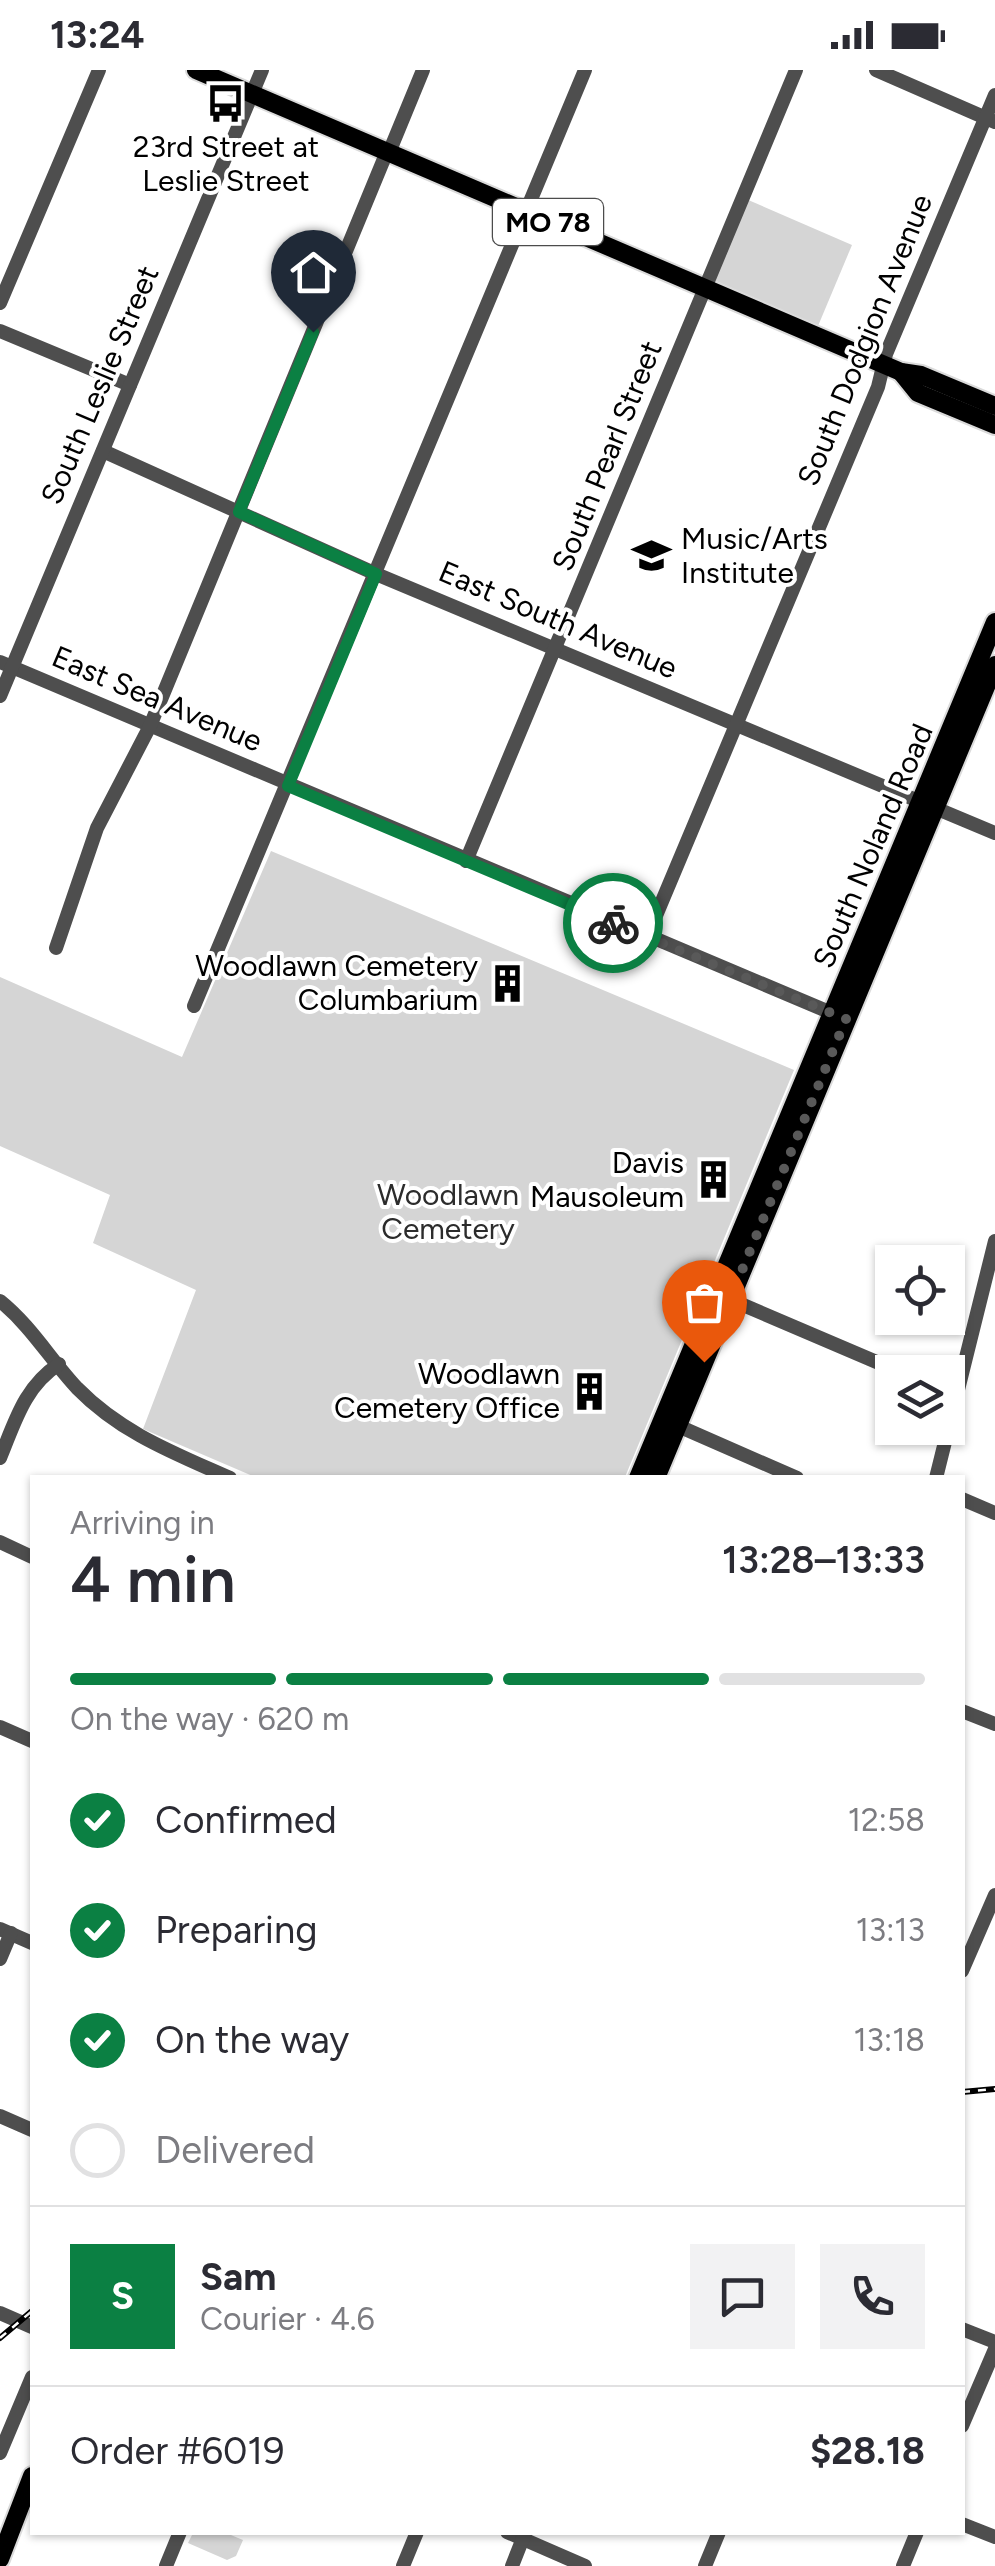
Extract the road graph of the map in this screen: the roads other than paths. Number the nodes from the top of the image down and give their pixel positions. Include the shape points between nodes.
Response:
1 (99, 70) edge
2 (196, 70) edge
3 (262, 70) edge
4 (423, 70) edge
5 (585, 70) edge
6 (796, 70) edge
7 (876, 70) edge
8 (251, 95) junction
9 (995, 95) edge
10 (990, 120) edge
11 (387, 154) junction
12 (526, 213) junction
13 (705, 289) junction
14 (0, 304) edge
15 (0, 331) edge
16 (892, 369) junction
17 (130, 385) junction
18 (995, 406) edge
19 (995, 424) edge
20 (103, 451) junction
21 (239, 512) junction
22 (376, 574) junction
23 (995, 622) edge
24 (556, 649) junction
25 (6, 664) edge
26 (995, 665) edge
27 (0, 696) edge
28 (736, 725) junction
29 (150, 726) junction
30 (288, 786) junction
31 (928, 804) junction
32 (995, 834) edge
33 (466, 861) junction
34 (647, 937) junction
35 (56, 948) dead end
36 (194, 1006) dead end
37 (840, 1016) junction
38 (995, 1241) edge
39 (990, 1282) edge
40 (723, 1296) junction
41 (0, 1301) edge
42 (965, 1356) edge
43 (875, 1361) edge
44 (58, 1364) junction
45 (670, 1423) junction
46 (942, 1445) edge
47 (0, 1458) edge
48 (223, 1475) edge
49 (640, 1475) edge
50 (657, 1475) edge
51 (790, 1475) edge
52 (937, 1475) edge
53 (965, 1500) edge
54 (995, 1513) edge
55 (0, 1542) edge
56 (30, 1556) edge
57 (965, 1711) edge
58 (995, 1724) edge
59 (0, 1727) edge
60 (30, 1740) edge
61 (995, 1895) edge
62 (6, 1931) edge
63 (30, 1942) edge
64 (0, 1960) edge
65 (965, 1963) edge
66 (0, 2116) edge
67 (30, 2129) edge
68 (0, 2313) edge
69 (30, 2327) edge
70 (965, 2331) edge
71 (995, 2346) edge
72 (30, 2382) edge
73 (965, 2419) edge
74 (0, 2454) edge
75 (30, 2480) edge
76 (965, 2525) edge
77 (179, 2535) edge
78 (417, 2535) edge
79 (718, 2535) edge
80 (916, 2535) edge
81 (524, 2536) edge
82 (995, 2538) edge
83 (3, 2541) edge
84 (0, 2559) edge
85 (166, 2566) edge
86 (403, 2566) edge
87 (512, 2566) edge
88 (585, 2566) edge
89 (705, 2566) edge
90 (903, 2566) edge

1 - 14 street
2 - 8 main road, MO 78
3 - 8 street, South Leslie Street
4 - 11 street
5 - 12 street
6 - 13 street, South Pearl Street
7 - 10 street
8 - 11 main road, MO 78
8 - 17 street, South Leslie Street
9 - 10 street, South Dodgion Avenue
10 - 16 street, South Dodgion Avenue
11 - 12 main road, MO 78
11 - 21 street
12 - 13 main road, MO 78
12 - 22 street
13 - 16 main road, MO 78
13 - 24 street, South Pearl Street
15 - 17 street
16 - 18 main road, MO 78
16 - 19 main road, MO 78 via 918,393
16 - 28 street, South Dodgion Avenue via 878,387
17 - 20 street, South Leslie Street
20 - 21 street, East South Avenue
20 - 25 street, South Leslie Street
21 - 22 street, East South Avenue
21 - 29 street
22 - 24 street, East South Avenue
22 - 30 street
23 - 31 main road, South Noland Road
24 - 28 street, East South Avenue
24 - 33 street, South Pearl Street
25 - 27 street, South Leslie Street
25 - 29 street, East Sea Avenue
26 - 31 main road, South Noland Road
28 - 31 street, East South Avenue
28 - 34 street, South Dodgion Avenue
29 - 30 street, East Sea Avenue
29 - 35 street via 98,828
30 - 33 street, East Sea Avenue
30 - 36 street
31 - 32 street, East South Avenue
31 - 37 main road, South Noland Road
33 - 34 street, East Sea Avenue
34 - 37 street, East Sea Avenue
37 - 40 main road, South Noland Road
38 - 39 street
39 - 42 street
40 - 43 street
40 - 45 main road, South Noland Road
41 - 44 street
44 - 47 street via 26,1396
44 - 48 street via 119,1425
45 - 49 main road, South Noland Road
45 - 50 main road, South Noland Road
45 - 51 street
46 - 52 street
53 - 54 street
55 - 56 street
57 - 58 street
59 - 60 street
61 - 65 street
62 - 63 street
62 - 64 street
66 - 67 street
68 - 69 street
70 - 71 street
71 - 73 street
72 - 74 street
75 - 83 main road
76 - 82 street
77 - 85 street
78 - 86 street
79 - 89 street
80 - 90 street
81 - 87 street
81 - 88 street
83 - 84 main road

